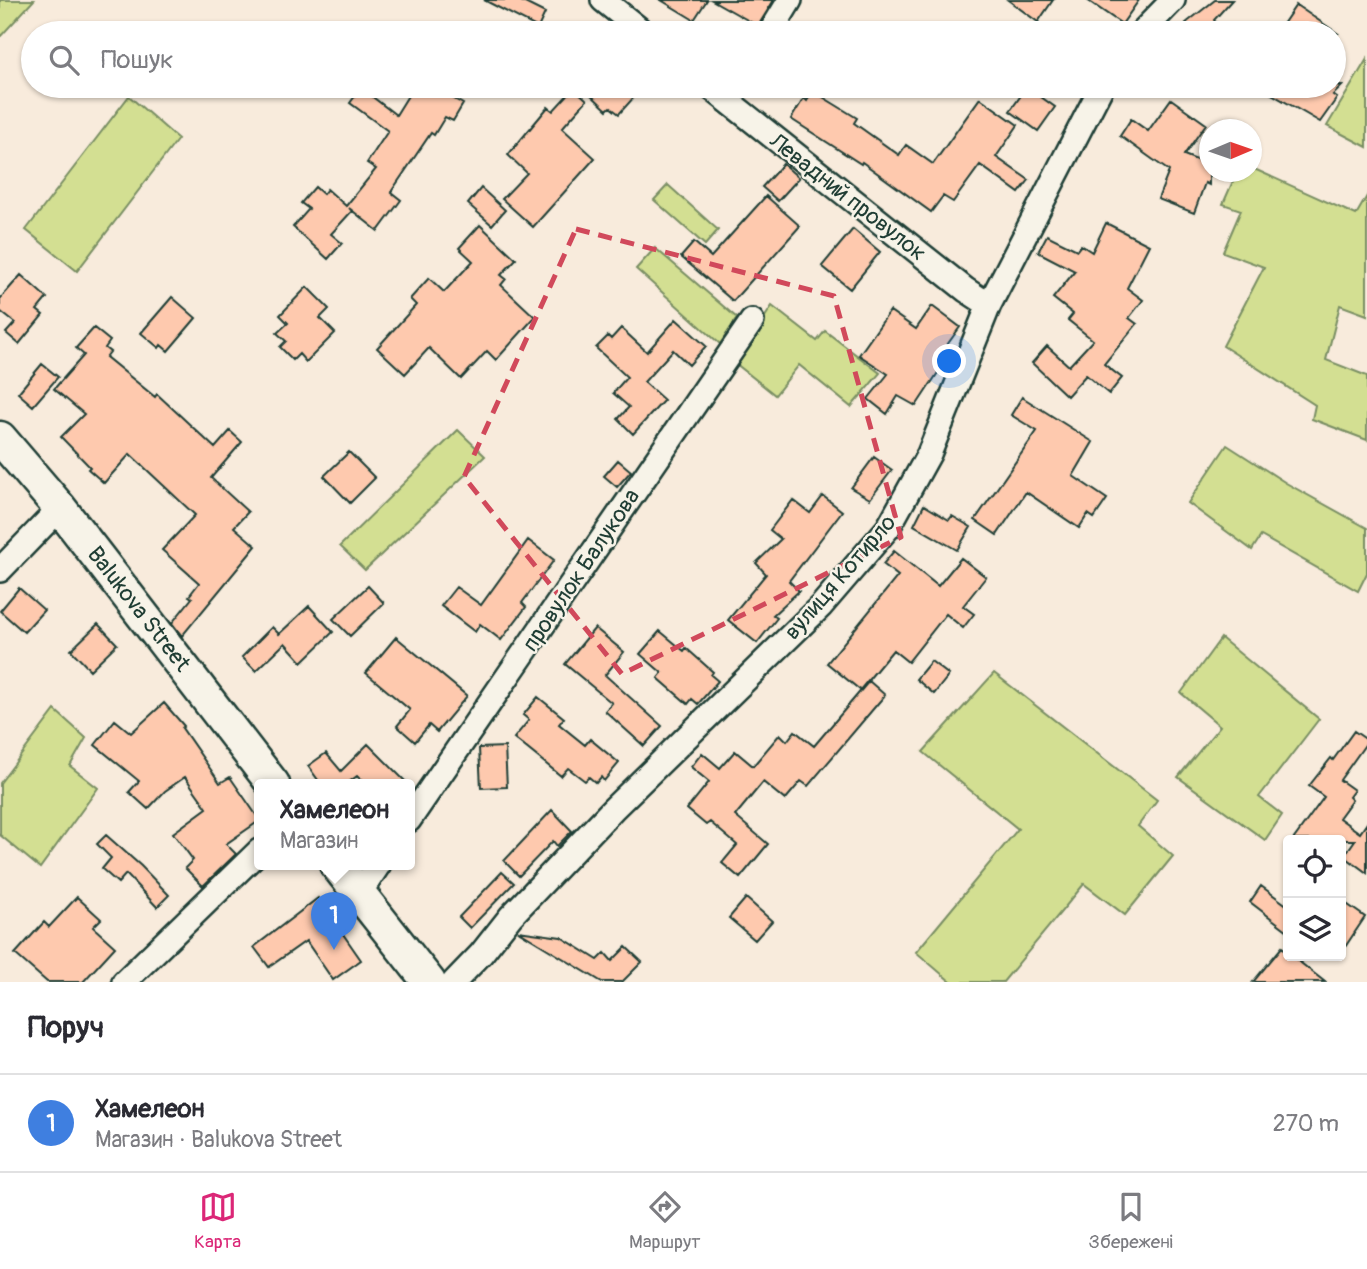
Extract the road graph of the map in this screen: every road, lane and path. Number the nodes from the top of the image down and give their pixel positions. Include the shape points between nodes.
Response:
1 (603, 0) edge
2 (790, 0) edge
3 (1173, 0) edge
4 (629, 21) edge
5 (777, 21) edge
6 (1153, 21) edge
7 (738, 98) edge
8 (1096, 98) edge
9 (989, 305) junction
10 (752, 320) dead end
11 (0, 438) edge
12 (60, 508) junction
13 (0, 570) edge
14 (269, 779) edge
15 (415, 811) edge
16 (254, 856) edge
17 (341, 870) edge
18 (375, 870) edge
19 (359, 894) junction
20 (124, 982) edge
21 (429, 982) edge
22 (454, 982) edge

1 - 4 street
2 - 5 street
3 - 6 street
7 - 9 street, Левадний провулок
8 - 9 street, вулиця Котирло
9 - 22 street, вулиця Котирло via 929,454 888,528 821,606 613,809
10 - 15 street, провулок Балукова
11 - 12 main road, Balukova Street
12 - 13 street
12 - 14 main road, Balukova Street
16 - 20 street
17 - 19 main road
18 - 19 street
19 - 21 main road

